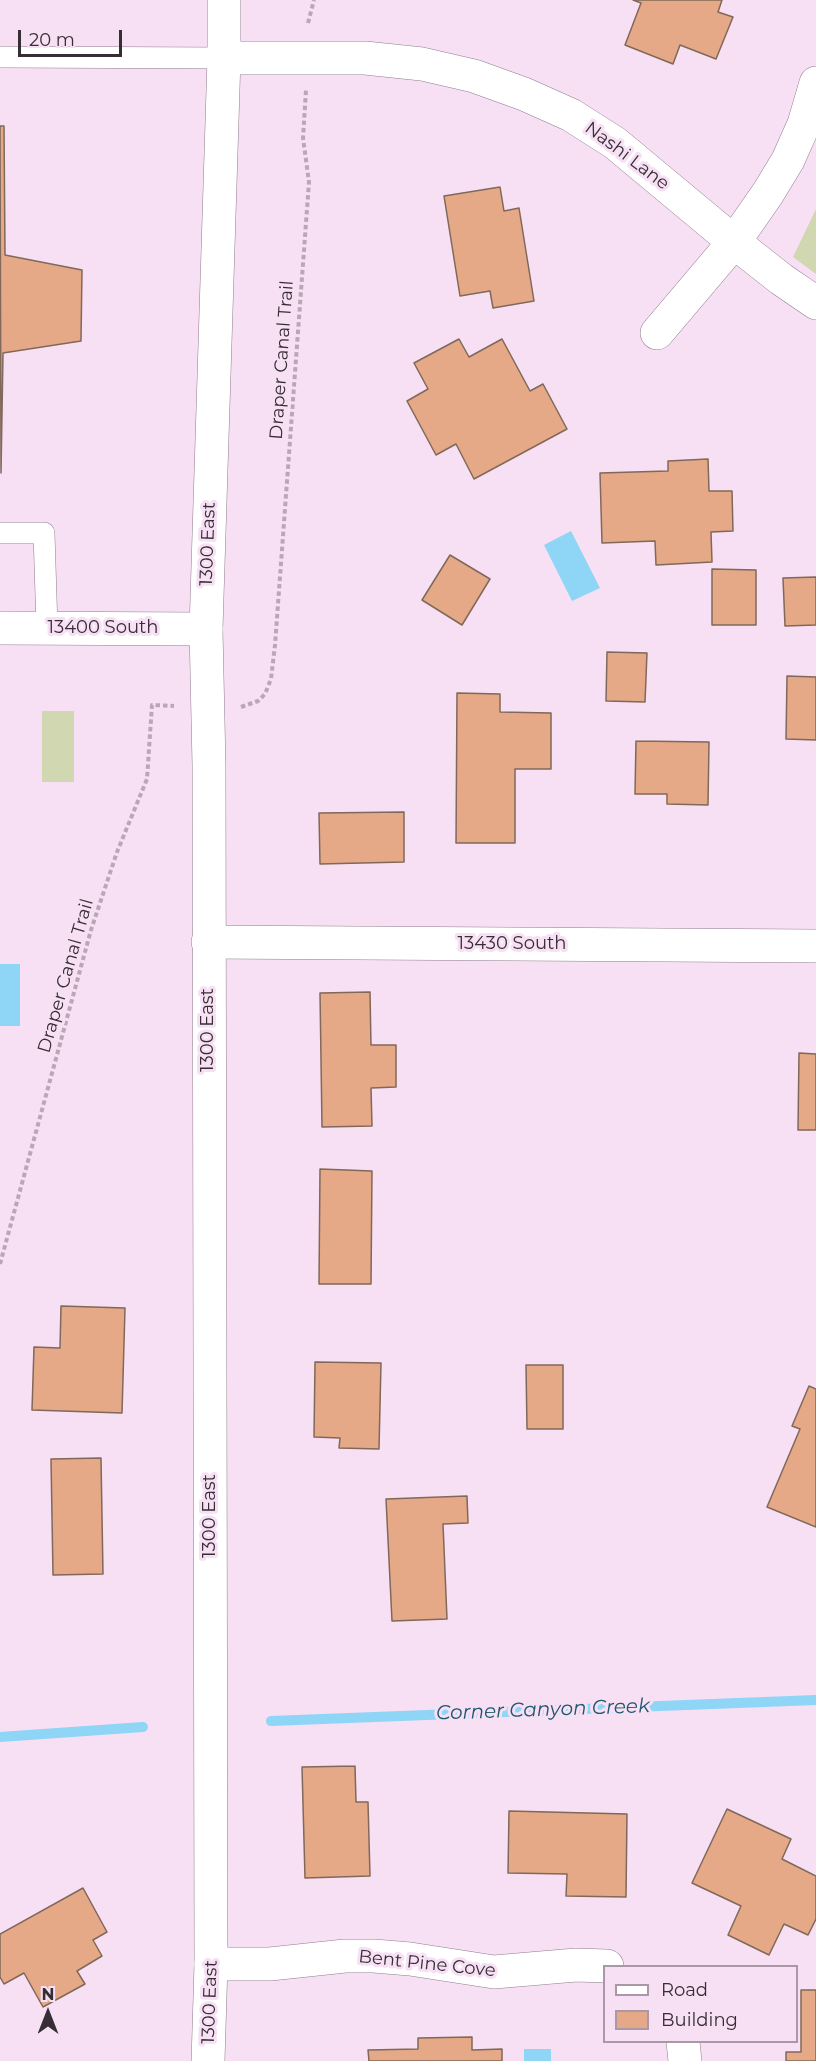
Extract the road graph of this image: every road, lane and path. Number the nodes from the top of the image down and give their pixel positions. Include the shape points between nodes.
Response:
1 (224, 0) edge
2 (314, 0) edge
3 (0, 57) edge
4 (224, 58) junction
5 (306, 58) junction
6 (816, 83) edge
7 (734, 242) junction
8 (816, 303) edge
9 (657, 333) dead end
10 (0, 533) edge
11 (0, 628) edge
12 (47, 628) junction
13 (206, 629) junction
14 (161, 705) dead end
15 (242, 706) dead end
16 (208, 942) junction
17 (816, 946) edge
18 (0, 1264) edge
19 (212, 1964) junction
20 (603, 1966) edge
21 (683, 2043) edge
22 (208, 2061) edge
23 (685, 2061) edge

1 - 4 street, 1300 East
2 - 5 path, Draper Canal Trail via 307,27
3 - 4 lane
4 - 5 street, Nashi Lane
4 - 13 street, 1300 East
5 - 7 street, Nashi Lane via 365,58 422,64 524,93 615,143
5 - 15 path, Draper Canal Trail via 303,138 309,182 275,645 265,694
6 - 7 street via 788,160
7 - 8 street, Nashi Lane
7 - 9 street
10 - 12 lane via 44,533
11 - 12 street, 13400 South
12 - 13 street, 13400 South
13 - 16 street, 1300 East
14 - 18 path, Draper Canal Trail via 152,705 147,779 91,930
16 - 17 street, 13430 South
16 - 19 street, 1300 East
19 - 20 street, Bent Pine Cove via 374,1956 494,1972
19 - 22 street, 1300 East
21 - 23 street

